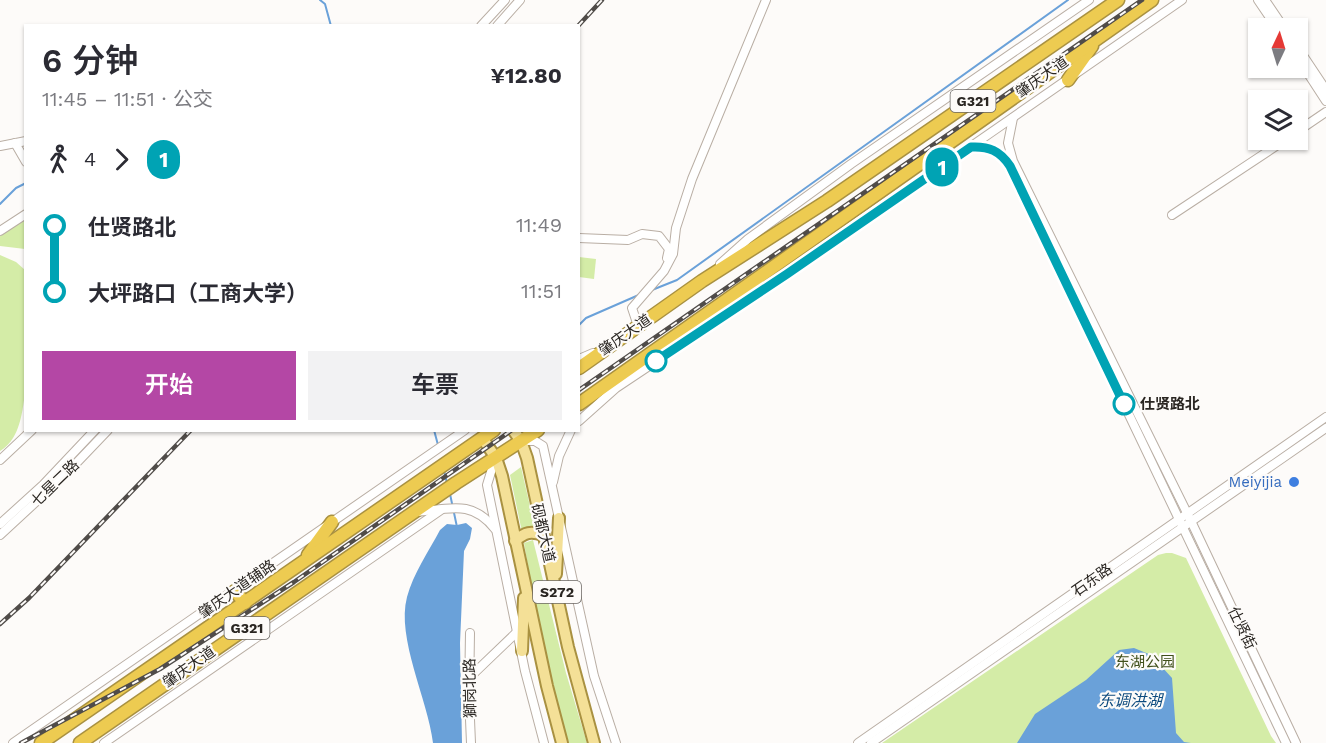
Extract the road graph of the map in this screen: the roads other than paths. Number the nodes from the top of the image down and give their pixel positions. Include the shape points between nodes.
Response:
1 (505, 0) edge
2 (520, 0) edge
3 (765, 0) edge
4 (1089, 0) edge
5 (1118, 0) edge
6 (1152, 0) edge
7 (1182, 0) edge
8 (1258, 0) edge
9 (1265, 0) edge
10 (1270, 18) edge
11 (1277, 18) edge
12 (483, 24) edge
13 (499, 24) edge
14 (1097, 39) junction
15 (1308, 63) edge
16 (1308, 73) edge
17 (1068, 80) junction
18 (1326, 90) edge
19 (1326, 101) edge
20 (1326, 112) edge
21 (1014, 117) junction
22 (1308, 124) edge
23 (24, 141) edge
24 (15, 143) junction
25 (0, 146) edge
26 (971, 147) junction
27 (1270, 150) edge
28 (24, 159) edge
29 (24, 215) edge
30 (1172, 215) dead end
31 (0, 231) edge
32 (580, 238) edge
33 (664, 271) junction
34 (702, 281) junction
35 (638, 326) junction
36 (605, 348) junction
37 (580, 359) edge
38 (634, 365) junction
39 (580, 367) edge
40 (616, 388) junction
41 (584, 400) edge
42 (1326, 417) edge
43 (580, 420) edge
44 (1326, 428) edge
45 (30, 432) edge
46 (93, 432) edge
47 (106, 432) edge
48 (462, 432) edge
49 (492, 432) edge
50 (514, 432) edge
51 (535, 432) edge
52 (570, 432) edge
53 (483, 439) junction
54 (521, 441) junction
55 (496, 458) junction
56 (0, 460) edge
57 (552, 486) junction
58 (441, 510) junction
59 (414, 513) junction
60 (559, 518) junction
61 (1189, 518) junction
62 (332, 522) junction
63 (1181, 523) junction
64 (0, 524) edge
65 (498, 532) junction
66 (0, 535) edge
67 (543, 536) junction
68 (515, 541) junction
69 (391, 543) junction
70 (301, 564) junction
71 (524, 583) junction
72 (556, 587) junction
73 (235, 591) junction
74 (245, 603) junction
75 (518, 631) junction
76 (470, 633) dead end
77 (522, 651) junction
78 (469, 678) junction
79 (14, 743) edge
80 (41, 743) edge
81 (80, 743) edge
82 (104, 743) edge
83 (471, 743) edge
84 (544, 743) edge
85 (562, 743) edge
86 (594, 743) edge
87 (616, 743) edge
88 (858, 743) edge
89 (871, 743) edge
90 (1286, 743) edge
91 (1296, 743) edge

1 - 12 street
2 - 13 street
3 - 33 street via 700,157 676,228 673,254
4 - 34 street via 776,218
5 - 34 highway, 肇庆大道 / G321 via 827,201
6 - 14 highway, 肇庆大道 / G321
7 - 17 street
8 - 10 street
9 - 11 street
14 - 17 highway
14 - 38 highway, 肇庆大道 / G321
15 - 18 street
16 - 19 street
17 - 21 street
20 - 22 street
21 - 26 street
21 - 61 street, 仕贤街 via 1008,136 1013,161
23 - 24 street
24 - 25 street
24 - 28 street
26 - 40 street
26 - 63 street via 992,148 1010,166
27 - 30 street
29 - 31 street
32 - 33 street via 628,240 642,234 659,236 669,249
33 - 35 street via 632,308
34 - 35 highway, 肇庆大道 / G321
35 - 36 highway, 肇庆大道 / G321
36 - 37 street
36 - 39 highway, 肇庆大道 / G321
38 - 40 street
38 - 41 highway, 肇庆大道 / G321
40 - 41 street
40 - 43 street
42 - 61 street, 石东路
44 - 61 street, 石东路
45 - 56 street
46 - 64 street, 七星二路
47 - 66 street, 七星二路
48 - 62 street, 肇庆大道辅路
49 - 53 highway, 肇庆大道 / G321
50 - 54 main road, 砚都大道 / S272
51 - 54 highway, 肇庆大道 / G321
52 - 57 street
53 - 55 main road, 砚都大道 / S272
53 - 70 highway, 肇庆大道 / G321
54 - 55 highway, 肇庆大道 / G321
54 - 57 street via 535,441 543,446
54 - 67 main road, 砚都大道 / S272
55 - 59 highway, 肇庆大道 / G321
55 - 65 street via 487,484
55 - 68 main road, 砚都大道 / S272
57 - 60 street
58 - 59 street
58 - 65 street via 459,507 476,511
58 - 69 street
59 - 69 street
59 - 81 highway, 肇庆大道 / G321
60 - 72 main road
60 - 87 street via 594,676
61 - 63 street, 石东路
61 - 91 street, 仕贤街
62 - 70 highway
62 - 73 street, 肇庆大道辅路
63 - 88 street, 石东路
63 - 89 street, 石东路
63 - 90 street
65 - 75 street
67 - 68 main road via 528,532
67 - 72 main road, 砚都大道 / S272
68 - 71 main road, 砚都大道 / S272
69 - 82 street
70 - 74 highway, 肇庆大道 / G321
71 - 77 main road
71 - 85 main road, 砚都大道 / S272
72 - 86 main road, 砚都大道 / S272
73 - 74 highway
73 - 79 street, 肇庆大道辅路
74 - 80 highway, 肇庆大道 / G321
75 - 77 street
75 - 78 street
76 - 78 street, 獅岗北路
77 - 84 street
78 - 83 street, 獅岗北路

